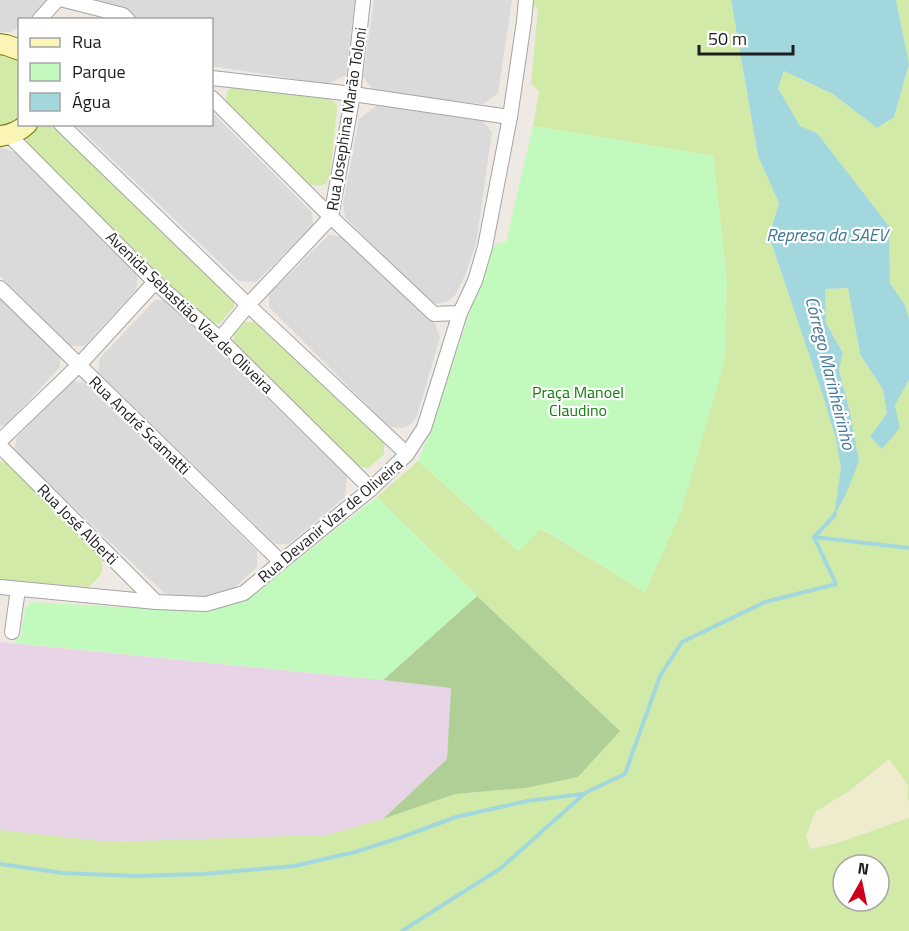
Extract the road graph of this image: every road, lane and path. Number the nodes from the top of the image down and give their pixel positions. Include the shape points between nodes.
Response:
1 (58, 0) edge
2 (64, 0) edge
3 (363, 0) edge
4 (526, 0) edge
5 (41, 18) edge
6 (57, 18) edge
7 (126, 18) edge
8 (213, 78) edge
9 (353, 94) junction
10 (213, 99) edge
11 (510, 117) junction
12 (25, 126) edge
13 (63, 126) edge
14 (5, 135) edge
15 (331, 217) junction
16 (155, 282) junction
17 (0, 288) edge
18 (248, 305) junction
19 (460, 313) junction
20 (220, 339) junction
21 (79, 365) junction
22 (0, 441) edge
23 (0, 446) edge
24 (407, 454) junction
25 (371, 489) junction
26 (281, 562) junction
27 (0, 587) edge
28 (18, 589) junction
29 (156, 602) junction
30 (12, 632) dead end

1 - 5 street
1 - 6 street
2 - 7 street
3 - 9 street, Rua Josephina Marão Toloni
4 - 11 street, Rua Devanir Vaz de Oliveira
8 - 9 street
9 - 11 street
9 - 15 street, Rua Josephina Marão Toloni
10 - 15 street
11 - 19 street, Rua Devanir Vaz de Oliveira via 485,247
12 - 14 street
13 - 18 street
14 - 16 street, Avenida Sebastião Vaz de Oliveira
15 - 18 street, Rua Josephina Marão Toloni
15 - 19 street via 434,314
16 - 20 street, Avenida Sebastião Vaz de Oliveira
16 - 21 street
17 - 21 street, Rua André Scamatti
18 - 20 street, Rua Josephina Marão Toloni
18 - 24 street
19 - 24 street, Rua Devanir Vaz de Oliveira via 424,428
20 - 25 street, Avenida Sebastião Vaz de Oliveira
21 - 22 street
21 - 26 street, Rua André Scamatti
23 - 29 street, Rua José Alberti
24 - 25 street, Rua Devanir Vaz de Oliveira
25 - 26 street, Rua Devanir Vaz de Oliveira
26 - 29 street, Rua Devanir Vaz de Oliveira via 244,593 206,604
27 - 28 street, Rua Devanir Vaz de Oliveira
28 - 29 street, Rua Devanir Vaz de Oliveira
28 - 30 street

